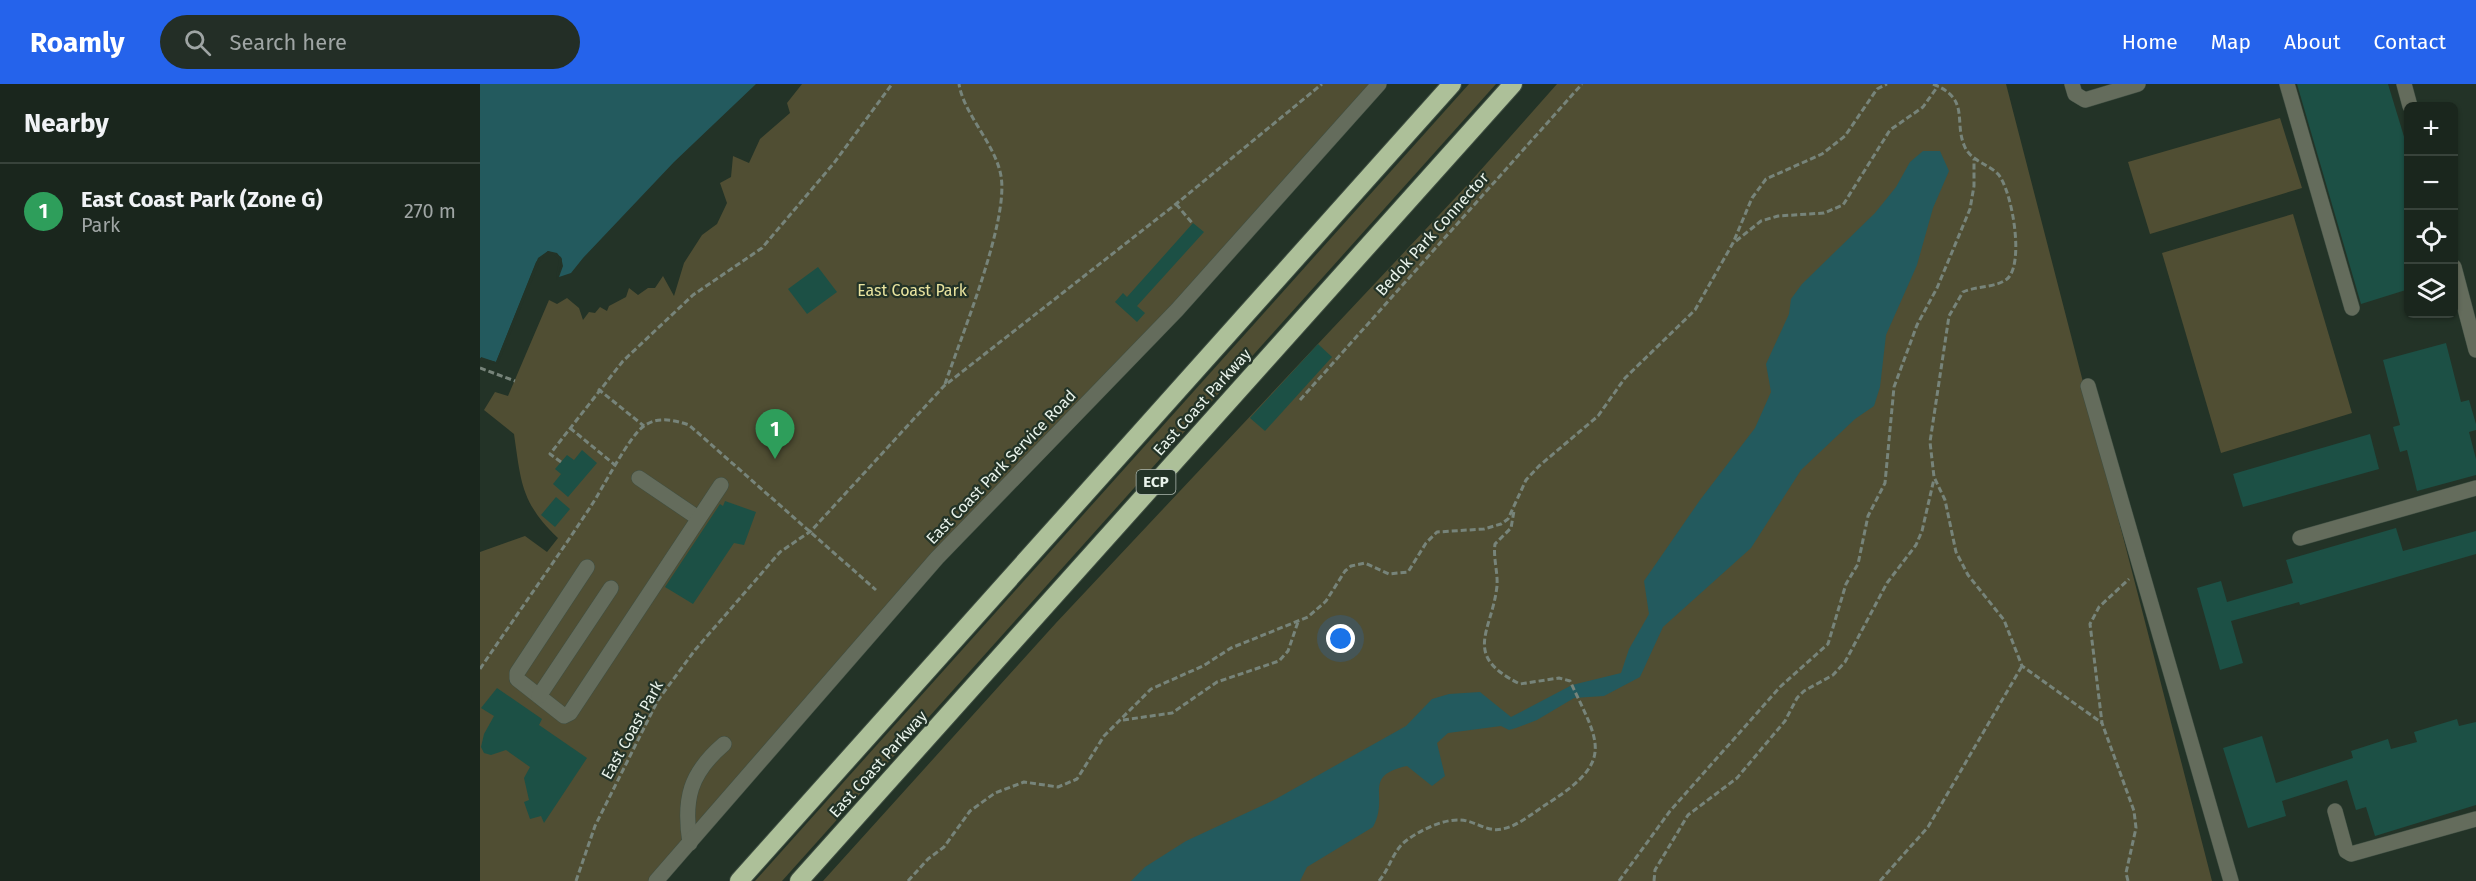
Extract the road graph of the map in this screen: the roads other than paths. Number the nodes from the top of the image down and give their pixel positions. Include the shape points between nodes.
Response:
1 (1379, 84) edge
2 (1452, 84) edge
3 (1514, 84) edge
4 (2072, 84) edge
5 (2138, 84) edge
6 (2287, 84) edge
7 (2404, 84) edge
8 (2409, 102) edge
9 (2458, 282) edge
10 (2352, 308) dead end
11 (2476, 350) edge
12 (2088, 386) dead end
13 (639, 478) dead end
14 (721, 485) dead end
15 (2476, 488) edge
16 (698, 518) junction
17 (2300, 538) dead end
18 (586, 567) dead end
19 (611, 588) dead end
20 (539, 696) junction
21 (724, 744) dead end
22 (2335, 811) dead end
23 (2476, 819) edge
24 (690, 843) junction
25 (656, 881) edge
26 (739, 881) edge
27 (799, 881) edge
28 (2231, 881) edge

1 - 24 street, East Coast Park Service Road via 1177,310 937,558
2 - 26 highway, East Coast Parkway / ECP
3 - 27 highway, East Coast Parkway / ECP
4 - 5 street via 2075,94 2085,100
6 - 10 street
7 - 8 street
9 - 11 street
12 - 28 street
13 - 16 street
14 - 16 street
15 - 17 street
16 - 20 street via 570,713 564,716
18 - 20 street via 517,673 517,679
19 - 20 street
21 - 24 street via 699,768 691,790 686,815
22 - 23 street via 2346,850 2351,854
24 - 25 street, East Coast Park Service Road

